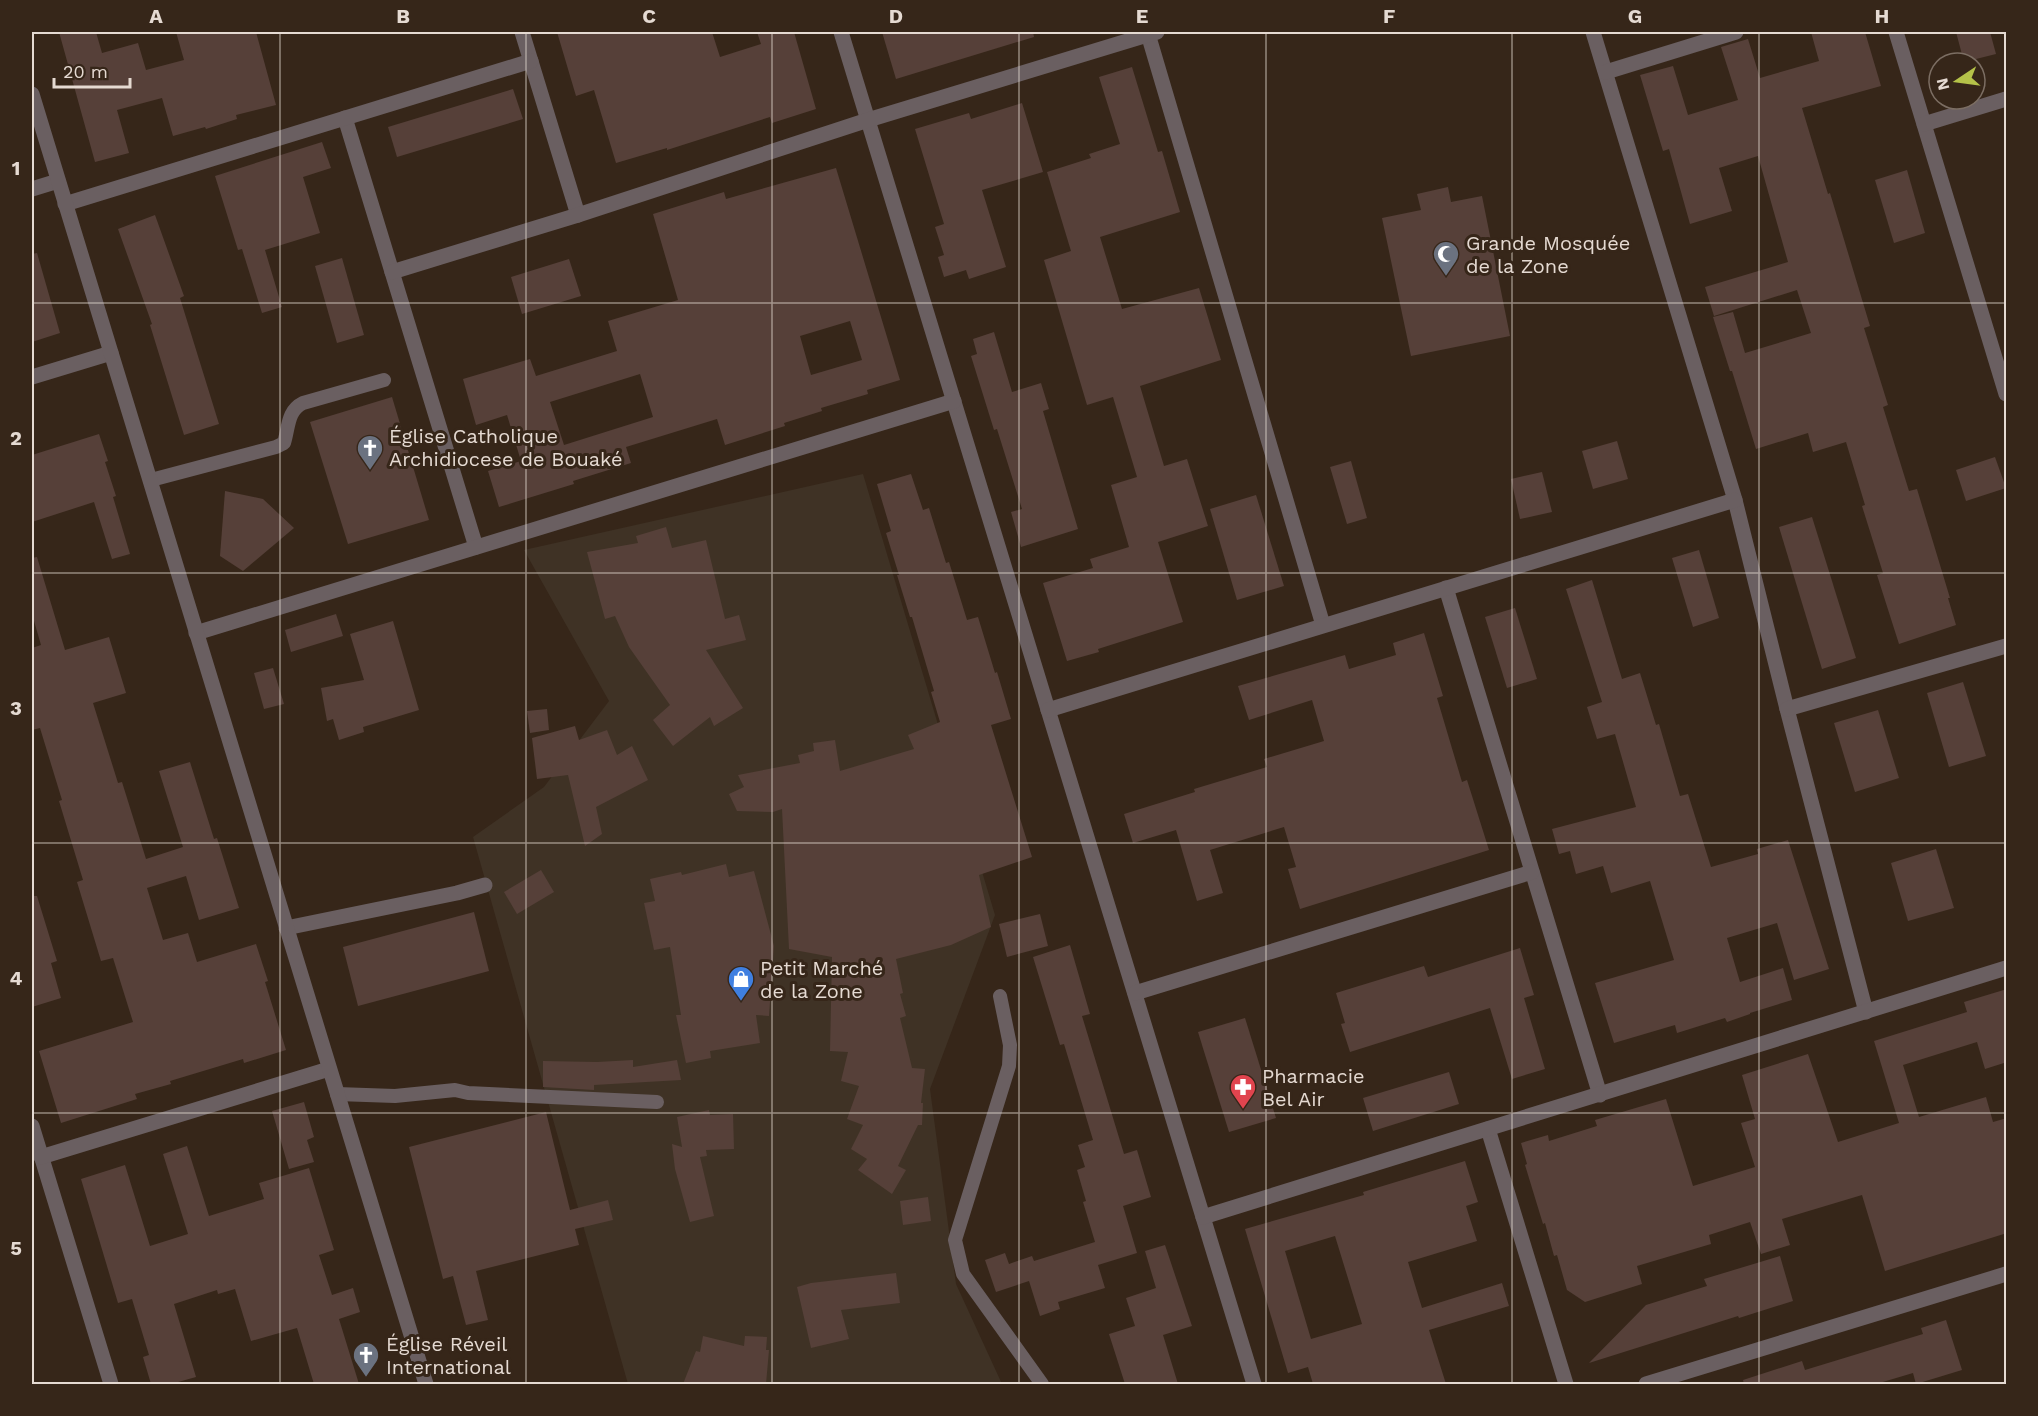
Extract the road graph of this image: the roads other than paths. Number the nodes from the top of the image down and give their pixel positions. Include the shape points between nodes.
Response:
1 (522, 32) edge
2 (841, 32) edge
3 (1593, 32) edge
4 (1736, 32) edge
5 (1896, 32) edge
6 (1153, 33) edge
7 (531, 61) junction
8 (1605, 72) junction
9 (32, 94) edge
10 (2007, 99) edge
11 (345, 118) junction
12 (868, 120) junction
13 (1924, 124) junction
14 (58, 181) junction
15 (32, 189) edge
16 (65, 204) junction
17 (578, 215) junction
18 (392, 272) junction
19 (111, 353) junction
20 (32, 377) edge
21 (384, 380) dead end
22 (2007, 394) edge
23 (954, 402) junction
24 (151, 480) junction
25 (1735, 500) junction
26 (476, 547) junction
27 (1446, 588) junction
28 (1323, 625) junction
29 (196, 633) junction
30 (2007, 646) edge
31 (1787, 709) junction
32 (1048, 710) junction
33 (1532, 872) junction
34 (485, 885) dead end
35 (286, 928) junction
36 (2007, 968) edge
37 (1135, 993) junction
38 (1000, 996) dead end
39 (1866, 1012) junction
40 (329, 1069) junction
41 (337, 1094) junction
42 (1600, 1095) junction
43 (657, 1102) dead end
44 (32, 1126) edge
45 (1488, 1129) junction
46 (41, 1157) junction
47 (1203, 1217) junction
48 (2007, 1274) edge
49 (111, 1384) edge
50 (426, 1384) edge
51 (1041, 1384) edge
52 (1254, 1384) edge
53 (1566, 1384) edge
54 (1646, 1384) edge

1 - 7 street
2 - 12 street
3 - 8 street
4 - 8 street
5 - 13 street
6 - 12 street
6 - 28 street
7 - 11 street
7 - 17 street
8 - 25 street
9 - 14 street
10 - 13 street
11 - 16 street
11 - 18 street
12 - 17 street
12 - 23 street
13 - 22 street
14 - 15 street
14 - 16 street
16 - 19 street
17 - 18 street
18 - 26 street
19 - 20 street
19 - 24 street
21 - 24 lane via 296,407 284,443 276,447
23 - 26 street
23 - 32 street
24 - 29 street
25 - 27 street
25 - 31 street
26 - 29 street
27 - 28 street
27 - 33 street
28 - 32 street
29 - 35 street
30 - 31 street
31 - 39 street
32 - 37 street
33 - 37 street
33 - 42 street
34 - 35 street
35 - 40 street
36 - 39 street
37 - 47 street
38 - 51 lane via 1010,1045 1009,1066 956,1240 963,1274
39 - 42 street
40 - 41 street
40 - 46 street
41 - 43 lane via 395,1096 455,1090
41 - 50 street
42 - 45 street
44 - 46 street
45 - 47 street
45 - 53 street
46 - 49 street
47 - 52 street
48 - 54 street

